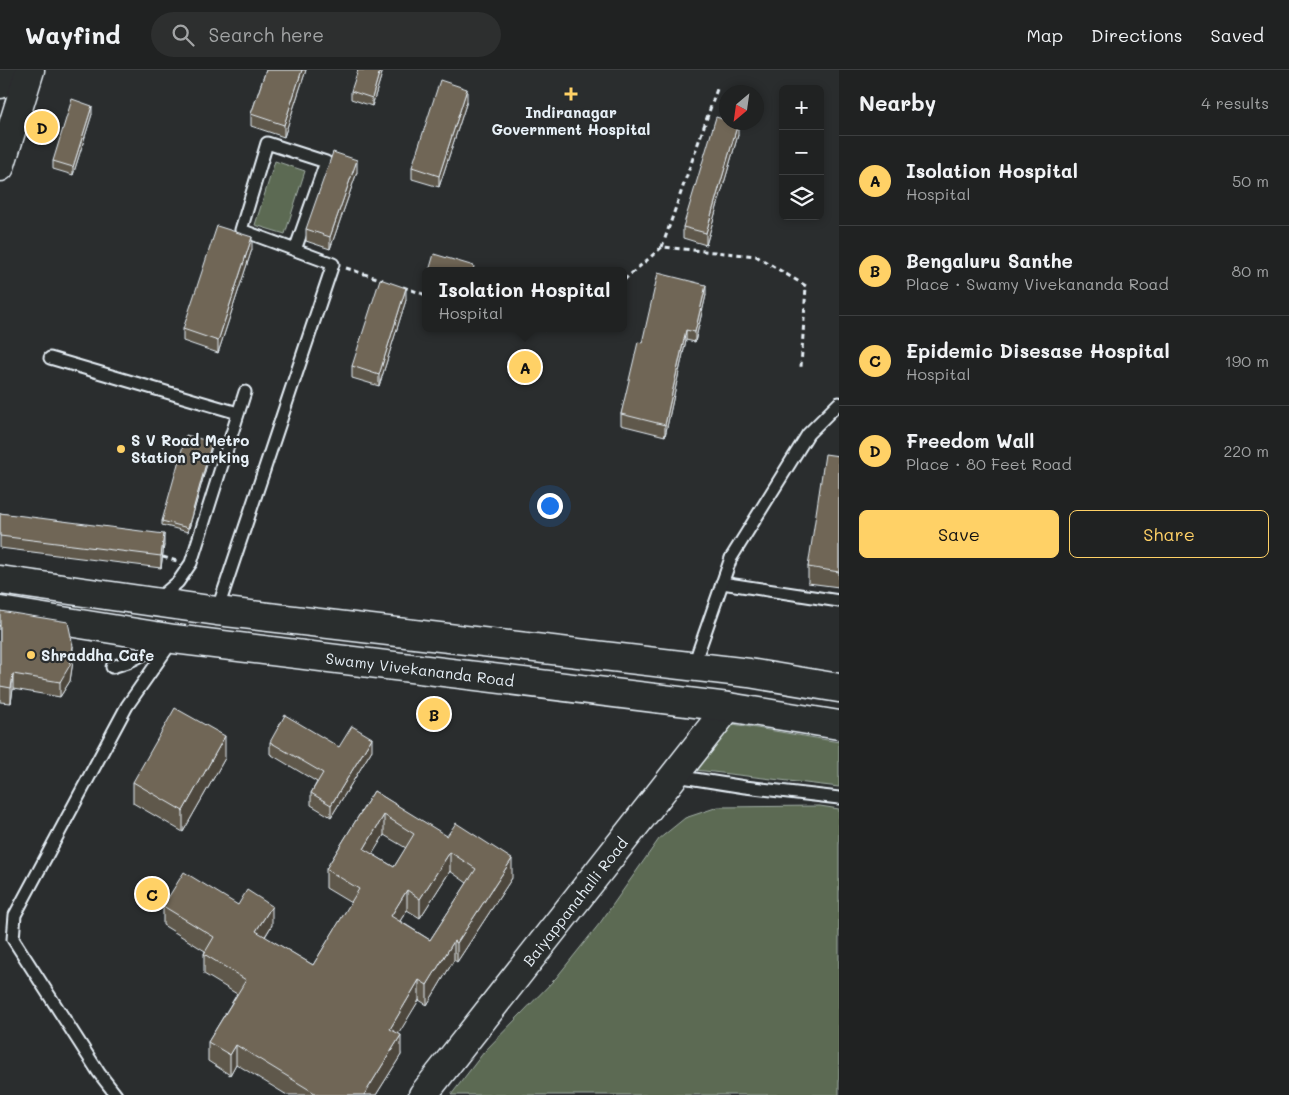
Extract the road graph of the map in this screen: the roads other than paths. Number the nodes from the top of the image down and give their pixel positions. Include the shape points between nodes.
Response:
1 (5, 70) edge
2 (30, 70) edge
3 (0, 84) edge
4 (0, 167) edge
5 (294, 250) junction
6 (50, 358) dead end
7 (245, 392) dead end
8 (839, 403) edge
9 (238, 413) junction
10 (0, 580) edge
11 (722, 583) junction
12 (839, 601) edge
13 (153, 602) junction
14 (0, 611) edge
15 (217, 611) junction
16 (174, 639) junction
17 (112, 666) dead end
18 (693, 667) junction
19 (839, 688) edge
20 (728, 707) junction
21 (839, 725) edge
22 (674, 775) junction
23 (839, 798) edge
24 (116, 1095) edge
25 (423, 1095) edge

1 - 3 main road
2 - 4 main road
5 - 5 lane via 242,230 267,143 326,162
5 - 15 lane via 333,264
6 - 9 lane
7 - 9 lane
8 - 11 lane via 808,434 731,558
9 - 13 lane via 191,563 178,582
10 - 13 main road
11 - 12 lane
11 - 18 lane
13 - 15 main road
14 - 16 main road, Swamy Vivekananda Road
15 - 18 main road
16 - 17 lane via 128,662
16 - 20 main road, Swamy Vivekananda Road
16 - 24 lane via 126,706 15,915 13,939 98,1073
18 - 19 main road
20 - 21 main road, Swamy Vivekananda Road
20 - 22 main road, Baiyappanahalli Road
22 - 23 lane
22 - 25 main road, Baiyappanahalli Road

